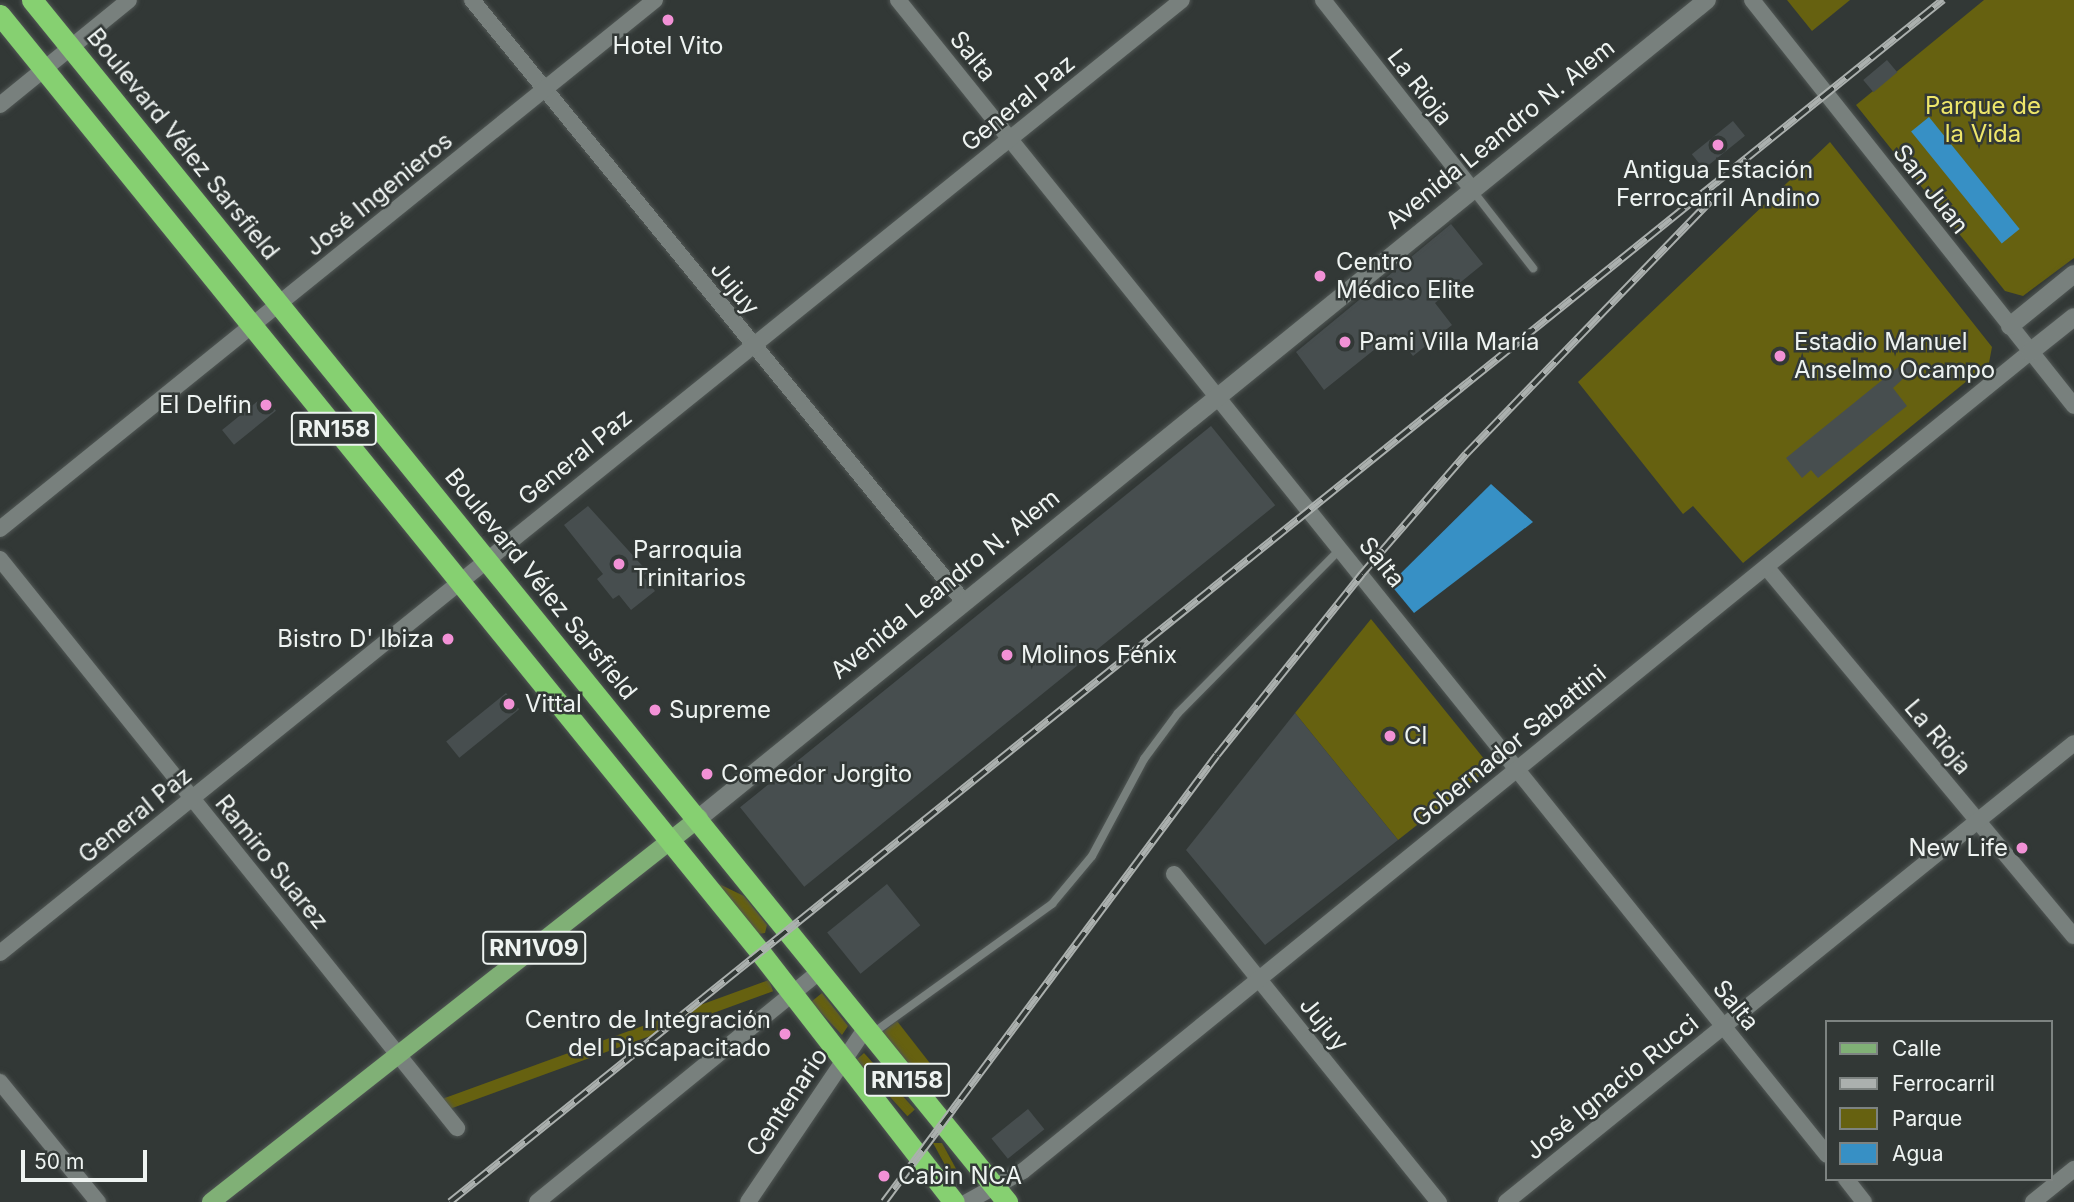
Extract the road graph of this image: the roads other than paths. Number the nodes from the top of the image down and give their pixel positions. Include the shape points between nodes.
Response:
1 (32, 0) edge
2 (129, 0) edge
3 (472, 0) edge
4 (656, 0) edge
5 (898, 0) edge
6 (1182, 0) edge
7 (1323, 0) edge
8 (1707, 0) edge
9 (1752, 0) edge
10 (0, 15) edge
11 (71, 48) junction
12 (44, 69) junction
13 (545, 89) junction
14 (0, 105) edge
15 (1011, 139) junction
16 (1471, 188) junction
17 (1533, 268) dead end
18 (2074, 274) edge
19 (279, 304) junction
20 (2074, 317) edge
21 (250, 326) junction
22 (2010, 326) junction
23 (751, 344) junction
24 (2031, 352) junction
25 (1216, 393) junction
26 (2074, 406) edge
27 (0, 529) edge
28 (1341, 548) junction
29 (0, 559) edge
30 (486, 559) junction
31 (1767, 568) junction
32 (457, 582) junction
33 (964, 602) junction
34 (2074, 743) edge
35 (1519, 771) junction
36 (192, 798) junction
37 (699, 818) junction
38 (1979, 821) junction
39 (669, 842) junction
40 (1174, 874) dead end
41 (2074, 936) edge
42 (0, 953) edge
43 (820, 971) junction
44 (1259, 981) junction
45 (792, 994) junction
46 (1724, 1026) junction
47 (869, 1031) junction
48 (399, 1054) junction
49 (843, 1059) junction
50 (0, 1082) edge
51 (457, 1128) dead end
52 (1826, 1155) edge
53 (2074, 1168) edge
54 (1848, 1181) edge
55 (1001, 1195) edge
56 (98, 1202) edge
57 (211, 1202) edge
58 (537, 1202) edge
59 (748, 1202) edge
60 (954, 1202) edge
61 (968, 1202) edge
62 (1438, 1202) edge
63 (1506, 1202) edge
64 (1864, 1202) edge
65 (2033, 1202) edge

1 - 11 highway, Boulevard Vélez Sarsfield / RN158
2 - 11 street
3 - 13 street, Jujuy
4 - 13 street, José Ingenieros
5 - 15 street, Salta
6 - 15 street, General Paz
7 - 16 street, La Rioja
8 - 16 street, Avenida Leandro N. Alem
9 - 22 street, San Juan
10 - 12 highway, RN158
11 - 12 street
11 - 19 highway, Boulevard Vélez Sarsfield / RN158
12 - 14 street
12 - 21 highway, RN158
13 - 19 street, José Ingenieros
13 - 23 street, Jujuy
15 - 23 street, General Paz
15 - 25 street, Salta
16 - 17 lane, La Rioja
16 - 25 street, Avenida Leandro N. Alem
18 - 22 street
19 - 21 street, José Ingenieros
19 - 30 highway, Boulevard Vélez Sarsfield / RN158
20 - 24 street, Gobernador Sabattini
21 - 27 street, José Ingenieros
21 - 32 highway, RN158
22 - 24 street, San Juan
23 - 30 street, General Paz
23 - 33 street, Jujuy
24 - 26 street, San Juan
24 - 31 street, Gobernador Sabattini
25 - 28 street, Salta
25 - 33 street, Avenida Leandro N. Alem
28 - 35 street, Salta
28 - 47 lane via 1178,713 1144,759 1092,856 1052,904
29 - 36 street, Ramiro Suarez
30 - 32 street, General Paz
30 - 37 highway, Boulevard Vélez Sarsfield / RN158
31 - 35 street, Gobernador Sabattini
31 - 38 street, La Rioja
32 - 36 street, General Paz
32 - 39 highway, RN158
33 - 37 street, Avenida Leandro N. Alem
34 - 38 street, José Ignacio Rucci
35 - 44 street, Gobernador Sabattini
35 - 46 street, Salta
36 - 42 street, General Paz
36 - 48 street, Ramiro Suarez
37 - 39 main road, Avenida Leandro N. Alem / RN1V09
37 - 43 highway, Boulevard Vélez Sarsfield / RN158
38 - 41 street, La Rioja
38 - 46 street, José Ignacio Rucci
39 - 45 highway, RN158
39 - 48 main road, Avenida Leandro N. Alem / RN1V09
40 - 44 street, Jujuy
43 - 45 street
43 - 47 highway, Boulevard Vélez Sarsfield / RN158
44 - 55 street, Gobernador Sabattini
44 - 62 street, Jujuy
45 - 49 highway, RN158
45 - 58 street
46 - 52 street, Salta
46 - 63 street, José Ignacio Rucci
47 - 49 street, Centenario
47 - 55 highway, Boulevard Vélez Sarsfield / RN158
48 - 51 street, Ramiro Suarez
48 - 57 main road, Avenida Leandro N. Alem / RN1V09
49 - 59 street, Centenario
49 - 60 highway, RN158
50 - 56 street
53 - 65 street
54 - 64 street
55 - 61 street, Gobernador Sabattini

